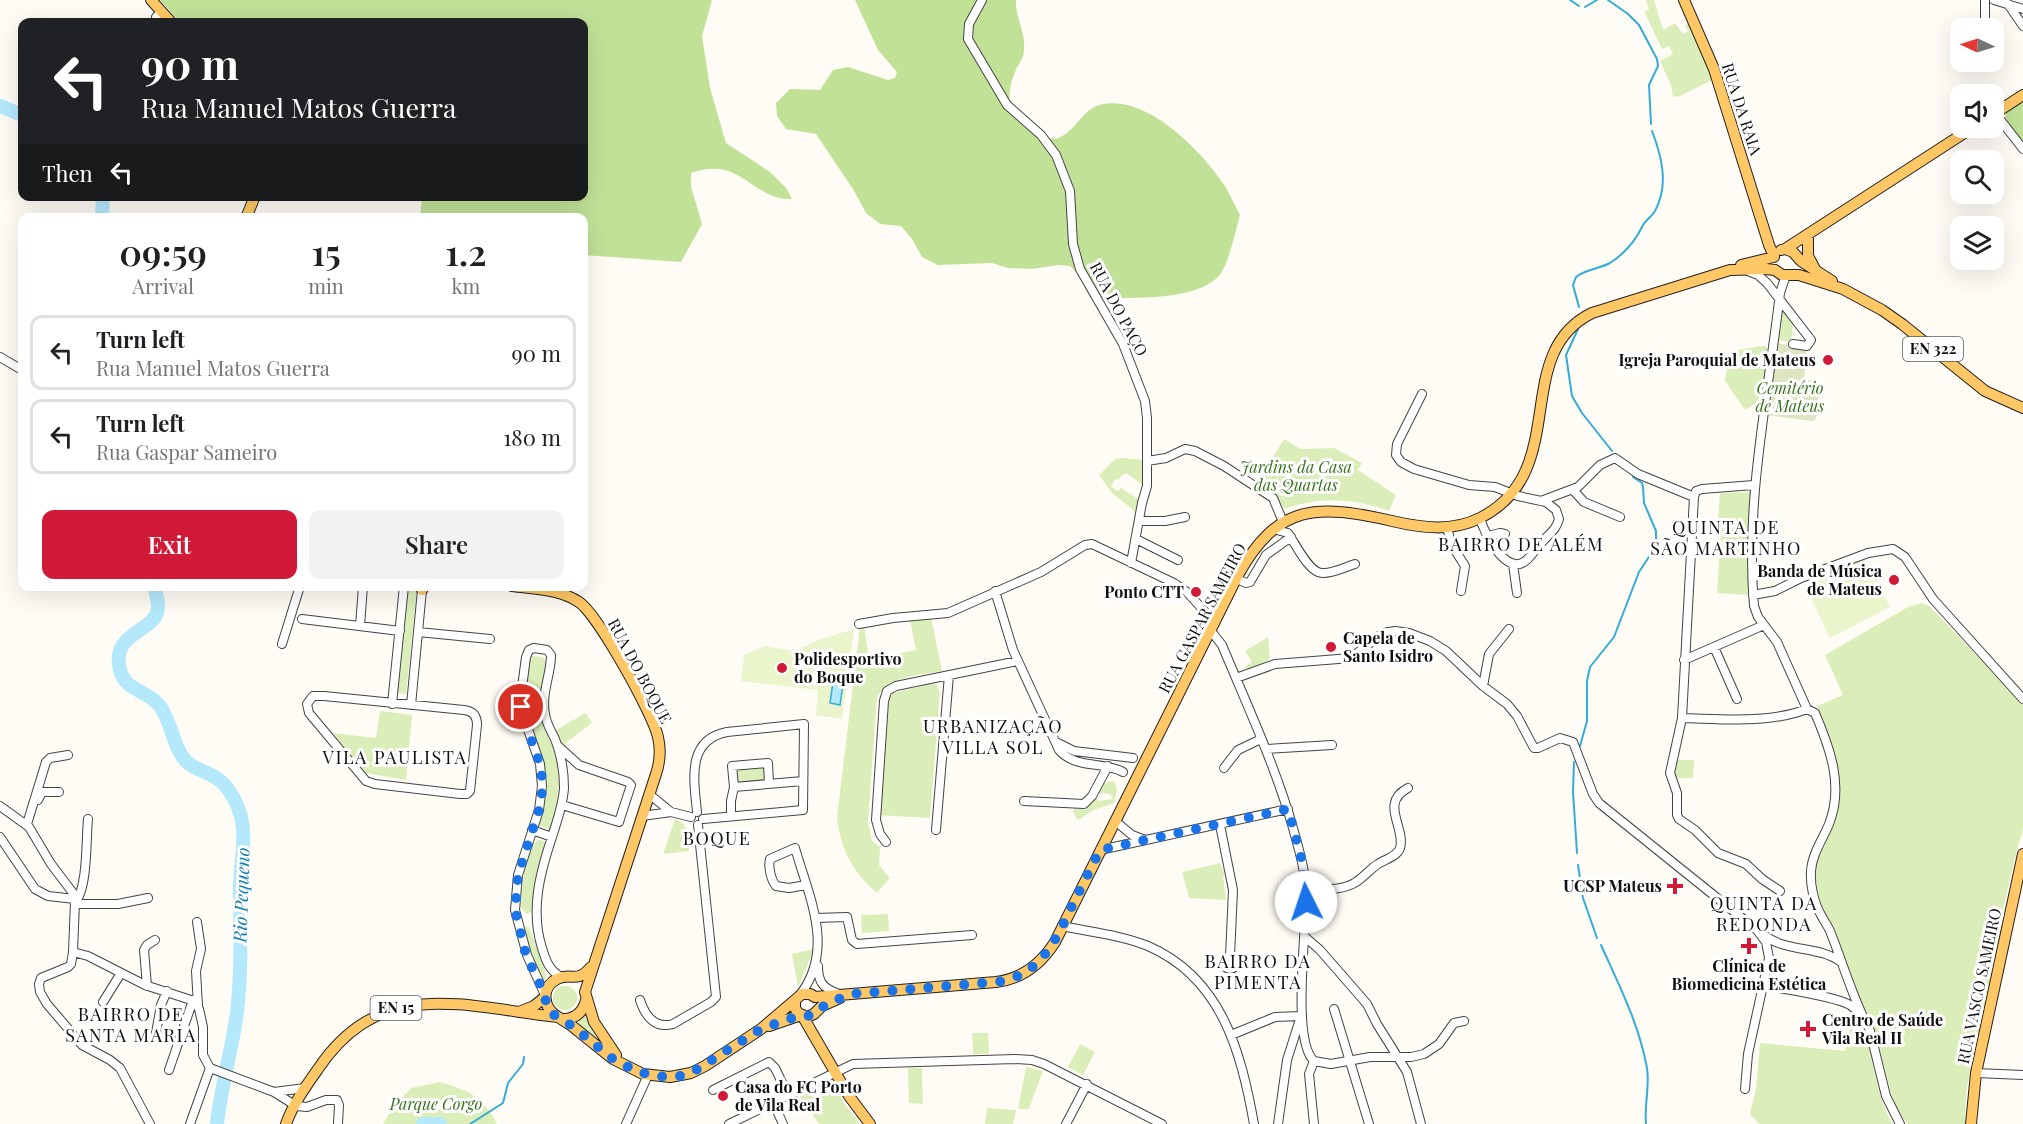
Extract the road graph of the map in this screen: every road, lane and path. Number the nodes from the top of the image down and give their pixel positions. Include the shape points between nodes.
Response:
1 (151, 0) edge
2 (982, 0) edge
3 (1684, 0) edge
4 (1985, 0) edge
5 (1994, 0) edge
6 (2008, 4) junction
7 (2023, 9) edge
8 (161, 12) junction
9 (156, 18) edge
10 (167, 18) edge
11 (1985, 18) edge
12 (2023, 26) edge
13 (2023, 95) edge
14 (2004, 107) edge
15 (2004, 126) edge
16 (1956, 138) edge
17 (2023, 149) edge
18 (1825, 222) junction
19 (1766, 235) junction
20 (1808, 238) junction
21 (1779, 253) junction
22 (1797, 256) junction
23 (1753, 261) junction
24 (1730, 270) junction
25 (1815, 270) junction
26 (1782, 273) junction
27 (1843, 289) junction
28 (1779, 298) junction
29 (1793, 344) dead end
30 (0, 357) edge
31 (18, 368) edge
32 (1422, 394) dead end
33 (2023, 408) edge
34 (1147, 461) junction
35 (1754, 485) junction
36 (1573, 489) junction
37 (1512, 494) junction
38 (1694, 497) junction
39 (1541, 501) junction
40 (1185, 517) dead end
41 (1620, 517) dead end
42 (1480, 518) junction
43 (1287, 520) junction
44 (1139, 521) junction
45 (1447, 527) junction
46 (1273, 529) junction
47 (1505, 534) dead end
48 (1290, 536) junction
49 (1488, 536) junction
50 (1136, 539) junction
51 (1178, 560) dead end
52 (1131, 562) junction
53 (1355, 564) dead end
54 (1513, 564) junction
55 (1237, 579) junction
56 (298, 591) edge
57 (362, 591) edge
58 (404, 591) edge
59 (423, 591) edge
60 (550, 591) edge
61 (995, 591) junction
62 (1461, 591) dead end
63 (1517, 593) dead end
64 (1753, 595) junction
65 (302, 619) dead end
66 (859, 624) dead end
67 (1764, 624) junction
68 (360, 626) junction
69 (1213, 627) junction
70 (1509, 629) dead end
71 (400, 631) junction
72 (418, 632) junction
73 (490, 639) dead end
74 (282, 644) dead end
75 (1714, 647) junction
76 (1684, 660) junction
77 (1018, 661) junction
78 (949, 675) junction
79 (1236, 678) junction
80 (1483, 686) junction
81 (1737, 699) dead end
82 (2023, 699) edge
83 (392, 704) junction
84 (411, 705) junction
85 (1807, 709) junction
86 (1682, 718) junction
87 (1054, 738) junction
88 (1261, 739) junction
89 (557, 745) junction
90 (1332, 745) dead end
91 (1266, 749) junction
92 (1086, 753) junction
93 (68, 755) dead end
94 (1084, 763) junction
95 (1108, 766) junction
96 (1224, 768) dead end
97 (1135, 769) junction
98 (803, 781) junction
99 (769, 784) junction
100 (734, 787) junction
101 (1408, 788) dead end
102 (59, 792) dead end
103 (650, 794) junction
104 (1024, 801) dead end
105 (562, 805) junction
106 (0, 806) edge
107 (1288, 809) junction
108 (671, 812) junction
109 (642, 816) junction
110 (734, 816) junction
111 (698, 818) junction
112 (88, 819) dead end
113 (1115, 821) junction
114 (28, 825) junction
115 (1220, 825) junction
116 (532, 830) junction
117 (936, 830) dead end
118 (0, 837) edge
119 (552, 837) junction
120 (1146, 840) junction
121 (886, 842) dead end
122 (1100, 850) junction
123 (2023, 854) edge
124 (806, 885) junction
125 (1306, 890) junction
126 (1780, 891) dead end
127 (2019, 891) edge
128 (148, 898) dead end
129 (75, 902) junction
130 (815, 918) junction
131 (197, 922) dead end
132 (1062, 926) junction
133 (1757, 930) junction
134 (1830, 933) junction
135 (972, 935) dead end
136 (1305, 937) junction
137 (155, 940) dead end
138 (1782, 946) junction
139 (73, 952) junction
140 (1818, 952) junction
141 (818, 956) junction
142 (1230, 956) dead end
143 (1769, 958) junction
144 (1841, 963) junction
145 (593, 964) junction
146 (121, 973) junction
147 (812, 976) junction
148 (561, 977) junction
149 (574, 979) junction
150 (1763, 985) junction
151 (147, 986) junction
152 (167, 991) junction
153 (1851, 992) junction
154 (839, 994) junction
155 (852, 994) junction
156 (545, 996) junction
157 (586, 996) junction
158 (814, 996) junction
159 (640, 1000) dead end
160 (796, 1000) junction
161 (1839, 1001) junction
162 (103, 1002) dead end
163 (195, 1003) junction
164 (1334, 1009) dead end
165 (817, 1010) junction
166 (519, 1012) junction
167 (802, 1016) junction
168 (1301, 1016) junction
169 (560, 1018) junction
170 (1464, 1021) dead end
171 (1866, 1021) junction
172 (761, 1029) junction
173 (156, 1033) dead end
174 (1231, 1035) junction
175 (821, 1045) junction
176 (1399, 1057) junction
177 (1314, 1061) junction
178 (1349, 1061) junction
179 (622, 1062) junction
180 (169, 1070) dead end
181 (214, 1070) junction
182 (835, 1072) junction
183 (1976, 1073) junction
184 (648, 1075) junction
185 (2023, 1076) edge
186 (1087, 1084) junction
187 (305, 1088) junction
188 (1744, 1089) dead end
189 (714, 1090) dead end
190 (274, 1092) junction
191 (788, 1095) junction
192 (773, 1102) junction
193 (294, 1106) junction
194 (150, 1124) edge
195 (190, 1124) edge
196 (286, 1124) edge
197 (338, 1124) edge
198 (626, 1124) edge
199 (729, 1124) edge
200 (783, 1124) edge
201 (870, 1124) edge
202 (1066, 1124) edge
203 (1162, 1124) edge
204 (1254, 1124) edge
205 (1278, 1124) edge
206 (1314, 1124) edge
207 (1369, 1124) edge
208 (1421, 1124) edge
209 (1900, 1124) edge
210 (1971, 1124) edge

1 - 8 main road
2 - 34 street, RUA DO PAÇO via 969,24 968,39 1007,105 1047,141 1059,160 1070,191 1073,244 1080,269 1126,351 1145,401
3 - 19 main road, RUA DA RAIA via 1714,69
4 - 11 street
5 - 6 street
6 - 7 street
6 - 12 street
8 - 9 street
8 - 10 main road
13 - 14 main road
15 - 17 street
16 - 18 main road
18 - 20 main road
18 - 21 main road
19 - 21 main road
19 - 23 main road via 1763,252
20 - 22 main road
20 - 25 main road via 1808,256
21 - 22 main road, EN 322
21 - 23 main road
21 - 26 main road via 1773,264
22 - 25 main road, EN 322
22 - 26 main road via 1796,269
23 - 24 main road
24 - 26 main road via 1760,268
24 - 28 street via 1758,275
24 - 37 main road, RUA GASPAR SAMEIRO via 1607,307 1572,324 1554,351 1530,461
25 - 27 main road, EN 322
26 - 27 main road, EN 322
26 - 28 street
27 - 33 main road, EN 322 via 1902,324 1985,391
28 - 29 street via 1811,340 1807,346
28 - 35 street
30 - 31 street
32 - 37 street via 1399,438 1395,449 1398,459 1414,469
34 - 43 street via 1185,449 1199,453 1273,498
34 - 44 street, RUA DO PAÇO via 1147,486
35 - 38 street via 1702,489
35 - 64 street
36 - 38 street via 1600,465 1615,458 1634,472
36 - 39 street
36 - 41 street via 1584,502
37 - 39 street
37 - 42 main road, RUA GASPAR SAMEIRO
38 - 76 street
39 - 54 street via 1558,512 1557,525 1526,560
40 - 44 street
42 - 45 main road, RUA GASPAR SAMEIRO
42 - 49 street
43 - 45 main road, RUA GASPAR SAMEIRO via 1333,511 1418,527
43 - 46 main road, RUA GASPAR SAMEIRO
43 - 48 street
44 - 50 street, RUA DO PAÇO
45 - 62 street via 1452,547 1466,566
46 - 48 street
46 - 55 main road, RUA GASPAR SAMEIRO via 1254,549
47 - 49 street
48 - 53 street via 1317,572
48 - 55 street via 1264,556 1250,582
49 - 54 street via 1506,561
50 - 51 street
50 - 52 street, RUA DO PAÇO
52 - 61 street via 1090,544 1041,572
52 - 69 street via 1179,586
54 - 63 street
55 - 69 main road, RUA GASPAR SAMEIRO
56 - 74 street
57 - 68 street
58 - 71 street
59 - 72 street
60 - 103 main road, RUA DO BOQUE via 574,599 590,611 652,720 660,758
61 - 66 street via 942,615
61 - 77 street
64 - 67 street via 1755,611
64 - 82 street via 1775,591 1868,553 1893,549 1905,557 1933,599
65 - 68 street
67 - 75 street
67 - 85 street via 1777,642
68 - 71 street
69 - 79 street
69 - 97 main road, RUA GASPAR SAMEIRO
70 - 80 street via 1490,653
71 - 83 street
72 - 73 street
72 - 84 street
75 - 76 street
75 - 81 street
76 - 86 street
77 - 78 street
77 - 87 street
78 - 117 street
78 - 121 street via 892,687 885,694 876,820
79 - 80 street via 1275,664 1351,658 1378,635 1395,631 1415,634 1438,646 1454,656
79 - 88 street
80 - 133 street via 1515,713 1534,748 1560,738 1573,742 1599,804
83 - 84 street
83 - 84 street via 317,696 309,699 307,707 366,781 469,793 477,725 474,714
85 - 86 street via 1765,718
85 - 134 street via 1816,715 1836,777 1832,815 1811,872 1816,904
86 - 126 street via 1670,772 1677,793 1678,818 1718,853 1748,866
87 - 92 street via 1066,749
87 - 94 street via 1065,757
88 - 91 street
88 - 96 street via 1238,750
89 - 105 street via 563,779
89 - 105 street via 579,765 632,785 619,822
89 - 116 street via 544,708 551,655 547,650 532,649 526,657 521,701 522,717 542,776 540,804
90 - 91 street
91 - 107 street
92 - 94 street via 1082,757
92 - 97 street
93 - 114 street via 46,762
94 - 95 street
95 - 97 street
95 - 104 street via 1084,804
97 - 113 main road, RUA GASPAR SAMEIRO
98 - 99 street
98 - 110 street via 803,810
98 - 111 street via 804,724 720,734 703,743 698,753
99 - 100 street
99 - 100 street via 768,763 732,766
100 - 110 street
101 - 125 street via 1395,804 1401,843 1395,854 1353,884
102 - 114 street via 41,793
103 - 108 street
103 - 109 main road, RUA DO BOQUE
105 - 119 street
106 - 114 street
107 - 115 street
107 - 125 street
108 - 109 street
108 - 111 street
109 - 145 main road, RUA DO BOQUE
110 - 111 street
111 - 159 street via 716,997 666,1025 651,1019
112 - 129 street via 85,865 80,896
113 - 120 street via 1132,835
113 - 122 main road, RUA GASPAR SAMEIRO
114 - 129 street via 72,891
115 - 120 street
115 - 142 street via 1233,890
116 - 119 street
116 - 156 street via 518,875 515,910 526,955
118 - 129 street via 35,889
119 - 148 street via 539,881 536,919 546,960 552,972
120 - 122 street
122 - 132 main road, RUA GASPAR SAMEIRO
123 - 127 main road, RUA VASCO SAMEIRO
124 - 124 street via 795,848 770,859 772,879 777,886
124 - 130 street
125 - 136 street
127 - 183 main road, RUA VASCO SAMEIRO
128 - 129 street via 118,904
129 - 139 street
130 - 135 street via 847,917 856,944
130 - 141 street
131 - 163 street via 201,949
132 - 155 main road, RUA GASPAR SAMEIRO via 1040,961 1011,979
132 - 174 street via 1147,946 1182,966 1205,989
133 - 138 street
133 - 143 street via 1766,942
134 - 140 street via 1826,947
134 - 144 street
136 - 168 street
136 - 176 street via 1364,1000
137 - 151 street via 144,950
138 - 140 street
138 - 143 street via 1776,947
139 - 146 street
139 - 194 street via 70,966 41,978 42,996 78,1041 120,1068
140 - 144 street
141 - 147 street
141 - 154 street via 820,982
143 - 150 street
144 - 153 street
145 - 149 main road
145 - 157 main road, RUA DO BOQUE
146 - 151 street
146 - 162 street
147 - 158 street
147 - 160 street
148 - 149 main road
148 - 156 main road via 551,984
149 - 157 main road
150 - 161 street
150 - 188 street
151 - 152 street
152 - 163 street
152 - 173 street
153 - 161 street
153 - 171 street
154 - 155 main road
154 - 158 main road
155 - 165 main road
156 - 166 main road
156 - 169 main road via 548,1008
157 - 169 main road via 576,1016
157 - 179 main road via 596,1028
158 - 160 main road via 806,993
158 - 165 main road
160 - 167 main road via 796,1011
160 - 172 main road
161 - 171 street via 1852,1006
163 - 180 street
163 - 181 street via 203,1028 202,1051
164 - 178 street
165 - 167 main road via 811,1016
165 - 175 main road
166 - 169 main road, EN 15
166 - 187 main road, EN 15 via 437,1004 408,1005 387,1011 361,1023 341,1039
167 - 172 main road
167 - 175 main road
168 - 174 street via 1275,1017
168 - 177 street via 1306,1049
168 - 205 street via 1288,1056
169 - 179 main road
170 - 176 street via 1451,1025 1430,1051
171 - 209 street via 1886,1096
172 - 184 main road via 691,1072 670,1077
174 - 204 street
175 - 182 main road
176 - 178 street
176 - 208 street via 1408,1074
177 - 178 street
177 - 206 street via 1309,1079
178 - 207 street
179 - 184 main road
181 - 190 street
181 - 195 street
182 - 186 street via 856,1064 1024,1059 1040,1062
182 - 191 street
182 - 201 main road
183 - 185 street
183 - 210 main road, RUA VASCO SAMEIRO
184 - 198 street
186 - 202 street
186 - 203 street
187 - 190 street
187 - 193 main road, EN 15
189 - 191 street via 769,1062
190 - 193 street
191 - 192 street
192 - 199 street
192 - 200 street
193 - 196 main road, EN 15
193 - 197 street via 337,1100

